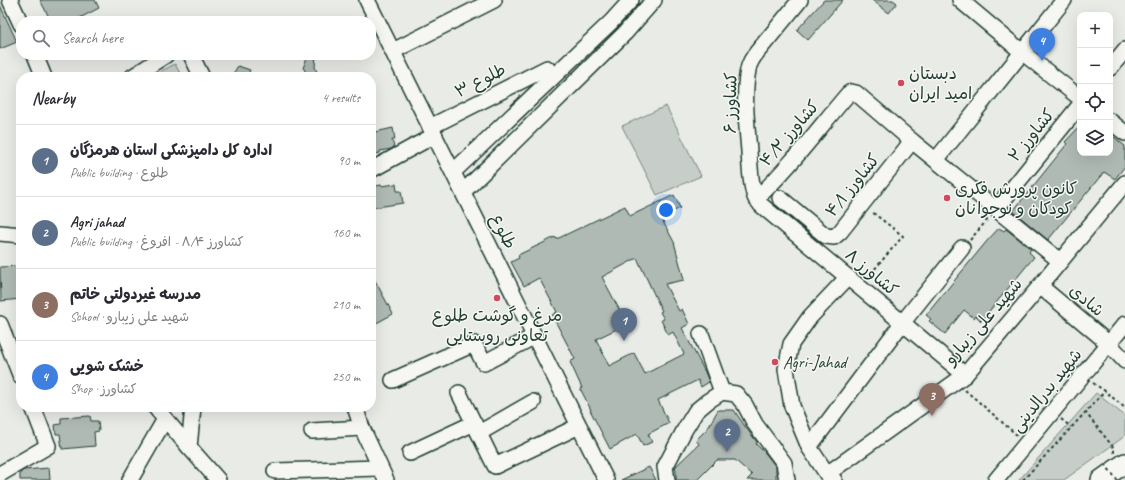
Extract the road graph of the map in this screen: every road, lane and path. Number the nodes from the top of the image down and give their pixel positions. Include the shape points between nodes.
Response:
1 (10, 0) edge
2 (367, 0) edge
3 (494, 0) edge
4 (631, 0) edge
5 (654, 0) edge
6 (800, 0) edge
7 (960, 0) edge
8 (1064, 0) edge
9 (17, 16) edge
10 (375, 16) edge
11 (376, 18) edge
12 (1125, 50) edge
13 (392, 51) junction
14 (1022, 52) junction
15 (36, 60) edge
16 (158, 60) edge
17 (194, 60) edge
18 (1113, 64) edge
19 (547, 68) dead end
20 (42, 72) edge
21 (140, 72) edge
22 (200, 72) edge
23 (1077, 96) edge
24 (529, 101) junction
25 (1077, 109) edge
26 (542, 115) junction
27 (1113, 123) edge
28 (433, 131) junction
29 (1125, 133) edge
30 (912, 141) junction
31 (936, 160) junction
32 (376, 167) edge
33 (453, 172) junction
34 (1125, 183) edge
35 (463, 192) junction
36 (780, 198) dead end
37 (756, 199) junction
38 (862, 204) junction
39 (996, 209) junction
40 (0, 233) edge
41 (16, 235) edge
42 (962, 248) joint
43 (1060, 261) junction
44 (848, 277) junction
45 (1040, 286) junction
46 (860, 287) junction
47 (903, 322) junction
48 (0, 324) edge
49 (1125, 324) edge
50 (701, 334) dead end
51 (535, 336) junction
52 (1108, 343) junction
53 (1125, 361) edge
54 (16, 364) edge
55 (1082, 375) junction
56 (960, 378) junction
57 (394, 380) dead end
58 (1104, 391) junction
59 (459, 392) dead end
60 (722, 392) junction
61 (533, 402) dead end
62 (1125, 408) edge
63 (35, 412) edge
64 (159, 412) edge
65 (192, 412) edge
66 (357, 412) edge
67 (1085, 412) junction
68 (165, 419) junction
69 (579, 426) junction
70 (362, 428) junction
71 (476, 428) junction
72 (312, 430) dead end
73 (1026, 443) junction
74 (189, 447) junction
75 (809, 447) junction
76 (410, 453) dead end
77 (1119, 461) edge
78 (275, 471) dead end
79 (1103, 472) edge
80 (0, 474) edge
81 (383, 474) edge
82 (830, 477) edge
83 (130, 480) edge
84 (218, 480) edge
85 (606, 480) edge
86 (667, 480) edge
87 (787, 480) edge
88 (996, 480) edge
89 (1023, 480) edge
90 (1117, 480) edge

1 - 9 street
2 - 10 street, طلوع
3 - 13 street
4 - 24 street
5 - 26 street via 625,33
6 - 37 street, کشاورز ۶ via 758,51 748,69 746,114 750,173
7 - 14 street
8 - 14 street
11 - 13 street, طلوع
12 - 18 street
13 - 28 street, طلوع
14 - 23 street
14 - 31 street
15 - 20 street
16 - 21 street
17 - 22 street
19 - 28 street, طلوع ۳
24 - 26 street
24 - 33 street
25 - 39 street, کشاورز ۲
26 - 35 street
27 - 29 street
28 - 32 street, طلوع ۳
28 - 33 street, طلوع
30 - 31 street
30 - 37 street, کشاورز ۴/۲ via 856,93 851,92
30 - 38 street, کشاورز ۴/۱
31 - 39 street
33 - 35 street, طلوع
34 - 43 street, شهید علی زیبارو
35 - 51 street, طلوع
36 - 38 street, کشاورز ۴/۱ via 826,236 834,237
37 - 44 street, کشاورز ۸
38 - 46 path via 904,236
39 - 42 path
39 - 43 street
40 - 41 street
42 - 47 street
43 - 45 street, شهید علی زیبارو
44 - 46 street, کشاورز ۸
44 - 75 street via 810,316 790,344 786,369 792,406
45 - 52 street, شادی
45 - 56 street, شهید علی زیبارو
46 - 47 street, کشاورز ۸
47 - 56 street, کشاورز ۸
47 - 75 street
48 - 54 street
49 - 52 street, شهید بدرالدینی
50 - 60 street
51 - 57 street via 484,363 474,344
51 - 69 street, طلوع
52 - 53 street, شادی
52 - 55 street, شهید بدرالدینی
55 - 58 path
55 - 73 street, شهید بدرالدینی
56 - 73 path
56 - 82 street, شهید علی زیبارو
58 - 62 path
58 - 67 path
59 - 71 street
60 - 86 street via 708,401 692,417 665,467
60 - 87 street via 736,394 745,405 754,424 784,462
61 - 71 street
63 - 80 street via 48,446
64 - 68 street
65 - 74 street
66 - 70 street
67 - 77 path via 1114,448
67 - 89 path
68 - 74 street
68 - 83 street
69 - 71 street via 495,466
69 - 85 street, طلوع
70 - 72 street
70 - 81 street
71 - 76 street
73 - 88 street, شهید بدرالدینی
74 - 84 street
75 - 82 street
77 - 79 main road
78 - 81 street
79 - 90 path, bridge

